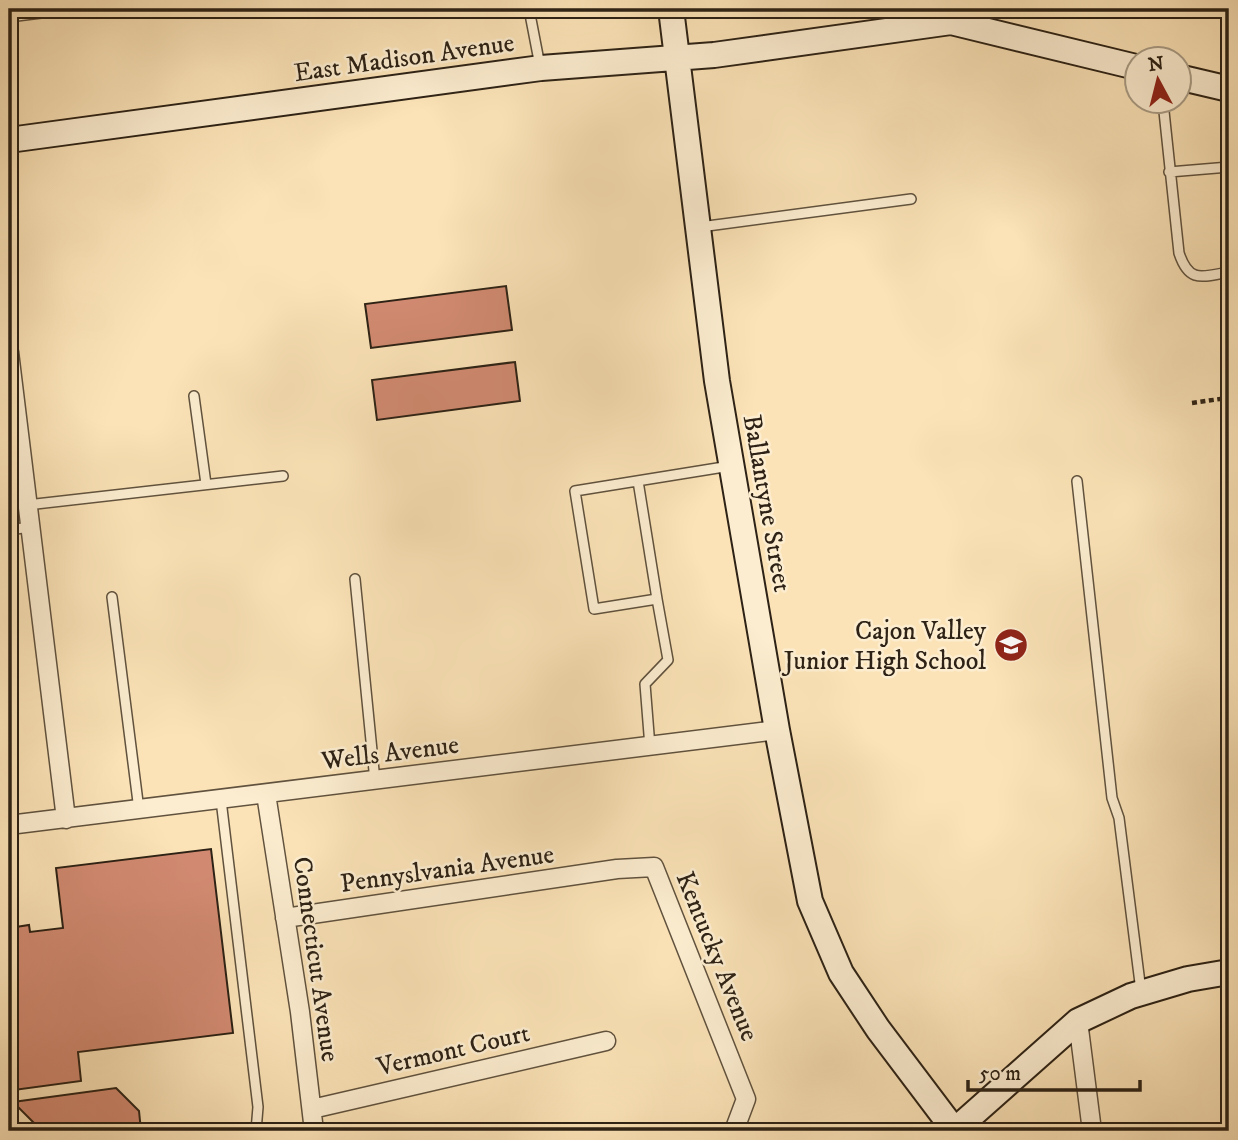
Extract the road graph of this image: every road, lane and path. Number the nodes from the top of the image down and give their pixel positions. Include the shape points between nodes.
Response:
1 (73, 9) edge
2 (529, 9) edge
3 (671, 9) edge
4 (951, 15) edge
5 (9, 17) edge
6 (676, 55) junction
7 (1122, 62) edge
8 (541, 68) junction
9 (1192, 80) edge
10 (1229, 89) edge
11 (1164, 116) edge
12 (9, 140) edge
13 (1229, 167) edge
14 (1169, 172) junction
15 (911, 200) dead end
16 (698, 228) junction
17 (1229, 272) edge
18 (9, 352) edge
19 (1229, 372) edge
20 (194, 396) dead end
21 (1192, 403) dead end
22 (732, 466) junction
23 (282, 476) dead end
24 (638, 481) junction
25 (1077, 481) dead end
26 (206, 484) junction
27 (27, 505) junction
28 (30, 527) junction
29 (9, 530) edge
30 (355, 579) dead end
31 (112, 597) dead end
32 (657, 599) junction
33 (777, 730) junction
34 (650, 747) junction
35 (375, 780) junction
36 (266, 794) junction
37 (221, 800) junction
38 (139, 810) junction
39 (66, 819) junction
40 (9, 825) edge
41 (617, 869) joint
42 (285, 918) junction
43 (1229, 972) edge
44 (1141, 992) junction
45 (1078, 1021) junction
46 (606, 1041) dead end
47 (312, 1109) junction
48 (256, 1131) edge
49 (314, 1131) edge
50 (734, 1131) edge
51 (955, 1131) edge
52 (1092, 1131) edge

1 - 5 lane
2 - 8 lane
3 - 6 street, Ballantyne Street
4 - 6 street, East Madison Avenue via 797,45
4 - 7 street, East Madison Avenue
6 - 8 street, East Madison Avenue
6 - 16 street, Ballantyne Street
8 - 12 street, East Madison Avenue
9 - 10 street
11 - 14 lane
13 - 14 lane
14 - 17 lane via 1185,270 1194,276
15 - 16 lane
16 - 22 street, Ballantyne Street
18 - 27 street
19 - 21 path via 1223,373 1227,398
20 - 26 lane
22 - 24 lane
22 - 33 street, Ballantyne Street
23 - 26 lane
24 - 32 lane
24 - 32 lane via 575,491 594,609
25 - 44 lane via 1112,797 1119,818
26 - 27 lane
27 - 28 street
28 - 29 lane
28 - 39 street
30 - 35 lane
31 - 38 lane
32 - 34 lane via 668,660 645,684
33 - 34 street, Wells Avenue
33 - 51 street, Ballantyne Street via 810,901 841,973
34 - 35 street, Wells Avenue
35 - 36 street, Wells Avenue
36 - 37 street, Wells Avenue
36 - 42 street, Connecticut Avenue
37 - 38 street, Wells Avenue
37 - 48 lane via 258,1107
38 - 39 street, Wells Avenue
39 - 40 street, Wells Avenue
41 - 42 street, Pennyslvania Avenue
41 - 50 street, Kentucky Avenue via 654,867 746,1099
42 - 47 street, Connecticut Avenue
43 - 44 street
44 - 45 street
45 - 51 street
45 - 52 street
46 - 47 street, Vermont Court
47 - 49 street, Connecticut Avenue

